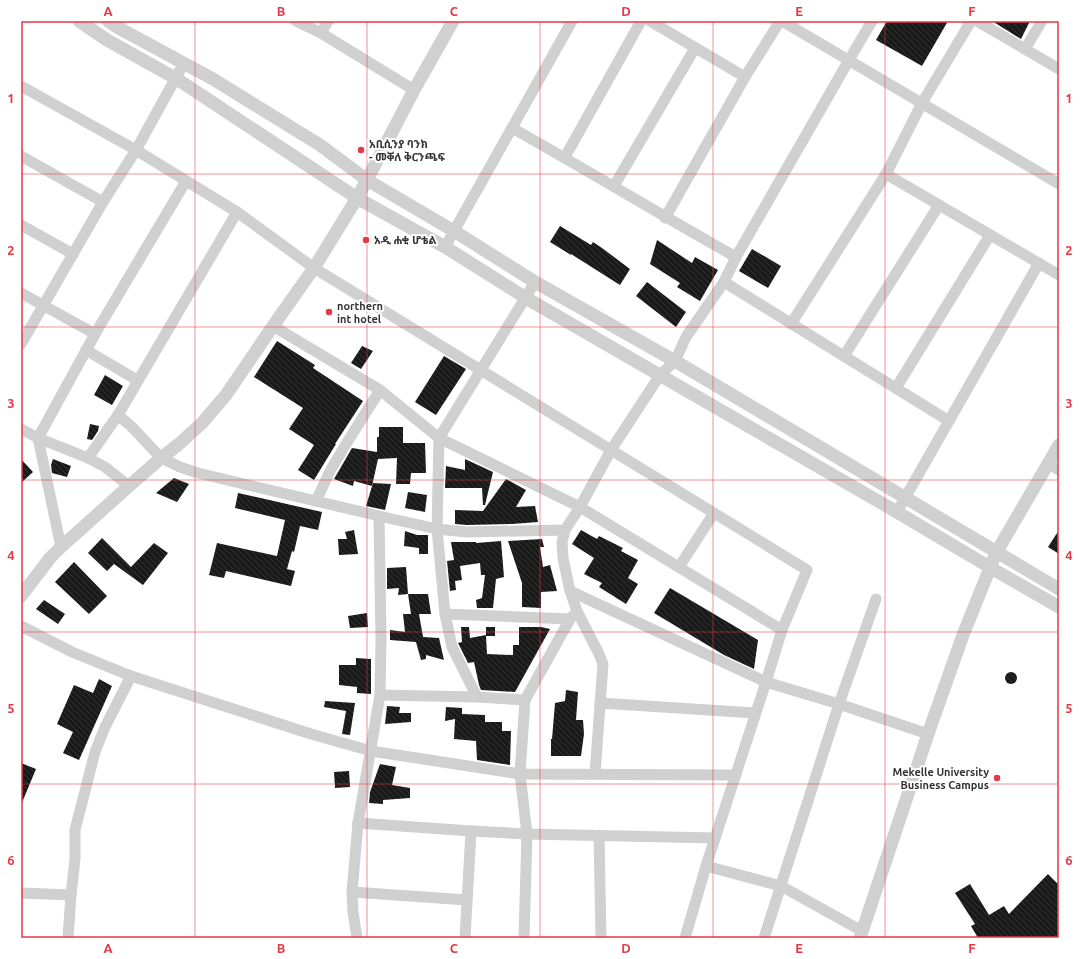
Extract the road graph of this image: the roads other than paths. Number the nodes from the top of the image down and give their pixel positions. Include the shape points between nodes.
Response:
1 (79, 21) edge
2 (296, 21) edge
3 (328, 21) edge
4 (453, 21) edge
5 (572, 21) edge
6 (642, 21) edge
7 (650, 21) edge
8 (781, 21) edge
9 (872, 21) edge
10 (971, 21) edge
11 (977, 21) edge
12 (1042, 21) edge
13 (114, 23) edge
14 (321, 34) junction
15 (107, 40) junction
16 (695, 48) junction
17 (1025, 49) junction
18 (849, 60) junction
19 (184, 63) junction
20 (1059, 69) edge
21 (746, 77) junction
22 (177, 79) junction
23 (21, 86) edge
24 (414, 90) junction
25 (922, 103) junction
26 (512, 128) junction
27 (136, 150) junction
28 (21, 156) edge
29 (565, 157) junction
30 (886, 174) junction
31 (367, 180) junction
32 (186, 181) junction
33 (1059, 184) edge
34 (614, 186) junction
35 (357, 198) junction
36 (103, 202) junction
37 (939, 205) junction
38 (237, 212) junction
39 (665, 218) junction
40 (21, 225) edge
41 (454, 231) junction
42 (990, 235) junction
43 (446, 247) junction
44 (73, 254) junction
45 (736, 258) junction
46 (1039, 263) junction
47 (314, 268) junction
48 (1059, 275) edge
49 (535, 282) junction
50 (724, 282) junction
51 (21, 293) edge
52 (526, 298) junction
53 (43, 306) junction
54 (791, 324) junction
55 (273, 326) junction
56 (95, 334) junction
57 (21, 344) edge
58 (86, 350) junction
59 (844, 356) junction
60 (675, 361) junction
61 (481, 370) junction
62 (660, 375) junction
63 (137, 380) junction
64 (896, 388) junction
65 (380, 390) junction
66 (118, 415) junction
67 (775, 420) junction
68 (949, 421) junction
69 (21, 429) edge
70 (765, 436) junction
71 (38, 438) junction
72 (439, 438) junction
73 (1059, 445) edge
74 (611, 450) junction
75 (88, 458) junction
76 (161, 458) junction
77 (1054, 467) edge
78 (129, 486) junction
79 (905, 498) junction
80 (316, 501) junction
81 (580, 507) junction
82 (897, 512) junction
83 (714, 513) junction
84 (379, 516) junction
85 (437, 529) junction
86 (565, 530) junction
87 (61, 547) junction
88 (996, 552) junction
89 (679, 567) junction
90 (991, 568) junction
91 (1059, 589) edge
92 (570, 591) junction
93 (21, 596) edge
94 (876, 599) dead end
95 (1059, 607) edge
96 (445, 614) junction
97 (574, 615) junction
98 (21, 626) edge
99 (782, 630) junction
100 (130, 676) junction
101 (766, 682) junction
102 (380, 695) junction
103 (477, 697) junction
104 (525, 700) junction
105 (600, 703) junction
106 (839, 704) junction
107 (755, 713) junction
108 (928, 734) junction
109 (371, 751) junction
110 (520, 774) junction
111 (595, 774) junction
112 (736, 775) junction
113 (358, 823) junction
114 (471, 831) junction
115 (527, 834) junction
116 (598, 835) junction
117 (715, 838) junction
118 (706, 866) junction
119 (781, 886) junction
120 (352, 892) junction
121 (21, 893) edge
122 (71, 895) junction
123 (467, 900) junction
124 (861, 934) edge
125 (68, 938) edge
126 (358, 938) edge
127 (465, 938) edge
128 (524, 938) edge
129 (601, 938) edge
130 (685, 938) edge
131 (764, 938) edge

1 - 15 street
2 - 14 street
3 - 14 street
4 - 24 street
5 - 26 street
6 - 29 street
7 - 16 street
8 - 18 street
8 - 21 street
9 - 18 street
10 - 25 street
11 - 17 street
12 - 17 street
13 - 15 street
13 - 19 street
14 - 24 street
15 - 22 street
16 - 21 street
16 - 34 street
17 - 20 street
18 - 25 street
18 - 45 street
19 - 22 street
19 - 31 street via 320,144
21 - 39 street
22 - 27 street
22 - 35 street
23 - 27 street
24 - 31 street
25 - 30 street
25 - 33 street
26 - 29 street
26 - 41 street
27 - 32 street
27 - 36 street
28 - 36 street
29 - 34 street
30 - 37 street
30 - 54 street
31 - 35 street
31 - 41 street
32 - 38 street
32 - 56 street
34 - 39 street
35 - 43 street
35 - 47 street
36 - 44 street
37 - 42 street
37 - 59 street
38 - 47 street
38 - 63 street
39 - 45 street
40 - 44 street
41 - 43 street
41 - 49 street
42 - 46 street
42 - 64 street
43 - 52 street
44 - 53 street
45 - 50 street
46 - 48 street
46 - 68 street
47 - 55 street
47 - 61 street
49 - 52 street
49 - 60 street
50 - 54 street
50 - 60 street via 686,337
51 - 53 street
52 - 61 street
52 - 62 street
53 - 56 street
53 - 57 street
54 - 59 street
55 - 65 street
55 - 76 street via 226,395 202,423
56 - 58 street
58 - 63 street
58 - 71 street
59 - 64 street
60 - 62 street
60 - 67 street
61 - 72 street
61 - 74 street
62 - 70 street
62 - 74 street
63 - 66 street
64 - 68 street
65 - 72 street
65 - 80 street via 330,471
66 - 75 street
66 - 76 street
67 - 70 street
67 - 79 street
68 - 79 street
69 - 71 street
70 - 82 street
71 - 75 street
71 - 87 street
72 - 81 street
72 - 85 street
73 - 77 street
74 - 81 street
74 - 83 street
75 - 78 street via 105,467
76 - 78 street
76 - 80 street via 198,473
77 - 88 street
78 - 87 street
79 - 82 street
79 - 88 street
80 - 84 street
81 - 86 street
81 - 89 street
82 - 90 street
83 - 89 street
83 - 99 street via 807,570
84 - 85 street
84 - 102 street
85 - 86 street via 467,532
85 - 96 street
86 - 92 street via 562,542 563,558
87 - 93 street
88 - 90 street
88 - 91 street
89 - 99 street
90 - 95 street
90 - 108 street via 963,635
92 - 97 street
92 - 101 street
94 - 106 street
96 - 97 street
96 - 103 street via 452,647
97 - 104 street
97 - 105 street via 603,664
98 - 100 street via 72,652
99 - 101 street
100 - 109 street
100 - 122 street via 95,752 75,830
101 - 106 street
101 - 107 street
102 - 103 street
102 - 109 street
103 - 104 street
104 - 110 street
105 - 107 street
105 - 111 street
106 - 108 street
106 - 119 street
107 - 112 street
108 - 124 street
109 - 110 street
109 - 113 street
110 - 111 street
110 - 115 street
111 - 112 street
112 - 117 street
113 - 114 street
113 - 120 street
114 - 115 street
114 - 123 street
115 - 116 street
115 - 128 street
116 - 117 street
116 - 129 street
117 - 118 street
118 - 119 street
118 - 130 street
119 - 124 street
119 - 131 street
120 - 123 street
120 - 126 street
121 - 122 street
122 - 125 street
123 - 127 street

